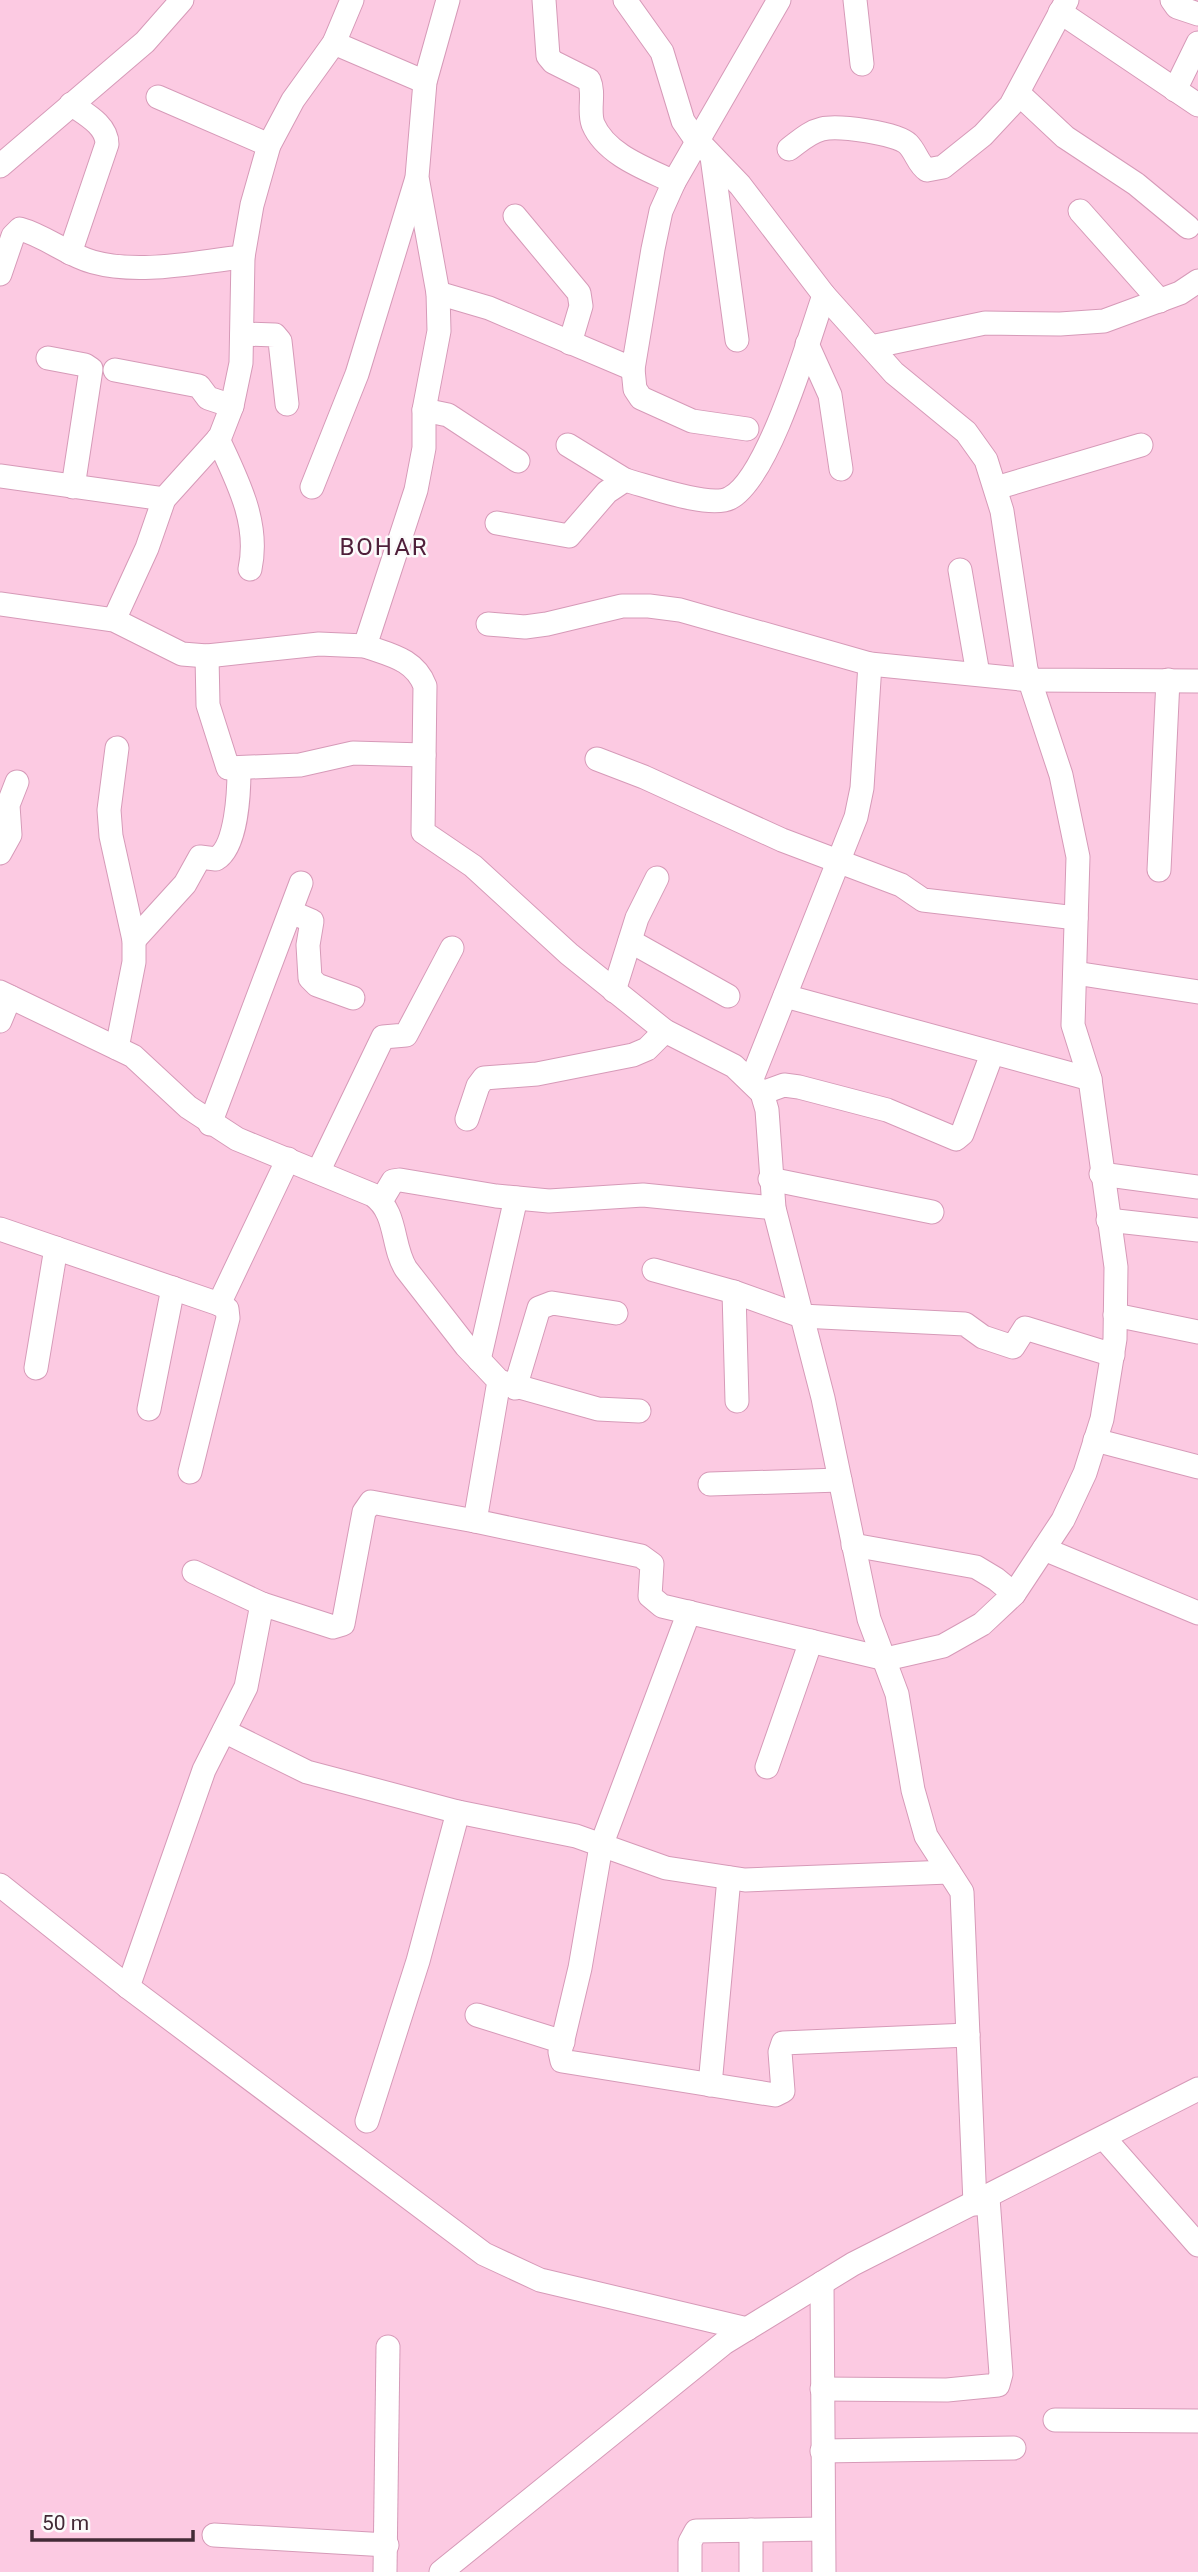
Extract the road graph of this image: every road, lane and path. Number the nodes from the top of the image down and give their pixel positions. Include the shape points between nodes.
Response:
1 (182, 0) edge
2 (352, 0) edge
3 (448, 0) edge
4 (544, 0) edge
5 (625, 0) edge
6 (779, 0) edge
7 (855, 0) edge
8 (1172, 0) edge
9 (1063, 6) edge
10 (1198, 13) edge
11 (334, 43) junction
12 (1198, 43) edge
13 (862, 64) dead end
14 (425, 82) junction
15 (1175, 90) junction
16 (1019, 94) junction
17 (158, 97) dead end
18 (71, 104) junction
19 (1198, 105) edge
20 (269, 145) junction
21 (705, 149) junction
22 (789, 149) dead end
23 (0, 166) edge
24 (417, 177) junction
25 (674, 182) junction
26 (1080, 211) dead end
27 (514, 216) dead end
28 (1188, 228) dead end
29 (70, 253) junction
30 (243, 257) junction
31 (0, 274) edge
32 (1198, 281) edge
33 (438, 293) junction
34 (824, 295) junction
35 (1160, 301) junction
36 (242, 334) junction
37 (737, 340) dead end
38 (570, 342) junction
39 (807, 344) junction
40 (871, 347) junction
41 (48, 358) dead end
42 (633, 369) junction
43 (115, 370) dead end
44 (287, 404) dead end
45 (232, 406) junction
46 (424, 410) junction
47 (747, 429) dead end
48 (218, 439) junction
49 (568, 445) dead end
50 (1141, 445) dead end
51 (518, 461) dead end
52 (841, 469) dead end
53 (0, 476) edge
54 (625, 480) junction
55 (74, 487) junction
56 (312, 487) dead end
57 (996, 488) junction
58 (164, 499) junction
59 (497, 523) dead end
60 (250, 569) dead end
61 (960, 570) dead end
62 (0, 604) edge
63 (114, 620) junction
64 (488, 625) dead end
65 (365, 646) junction
66 (207, 656) junction
67 (870, 664) junction
68 (978, 674) junction
69 (1030, 680) junction
70 (1168, 680) junction
71 (1198, 681) edge
72 (117, 748) dead end
73 (424, 755) junction
74 (597, 760) dead end
75 (239, 769) junction
76 (17, 782) dead end
77 (0, 853) edge
78 (839, 862) junction
79 (1159, 870) dead end
80 (657, 878) dead end
81 (301, 883) dead end
82 (292, 912) junction
83 (1076, 918) junction
84 (134, 940) junction
85 (630, 941) junction
86 (452, 948) dead end
87 (1074, 973) junction
88 (614, 991) junction
89 (1198, 992) edge
90 (5, 994) edge
91 (728, 996) dead end
92 (785, 996) junction
93 (353, 998) dead end
94 (0, 1021) edge
95 (665, 1031) junction
96 (117, 1048) junction
97 (992, 1054) junction
98 (1090, 1079) junction
99 (756, 1087) junction
100 (467, 1119) dead end
101 (210, 1124) junction
102 (288, 1159) junction
103 (318, 1172) junction
104 (1101, 1174) junction
105 (770, 1178) junction
106 (1198, 1187) edge
107 (516, 1198) junction
108 (381, 1201) junction
109 (774, 1208) junction
110 (932, 1212) dead end
111 (1108, 1220) junction
112 (0, 1228) edge
113 (1198, 1230) edge
114 (56, 1248) junction
115 (654, 1270) dead end
116 (173, 1288) junction
117 (734, 1292) junction
118 (219, 1304) junction
119 (616, 1313) dead end
120 (1115, 1315) junction
121 (801, 1316) junction
122 (1198, 1332) edge
123 (1113, 1355) junction
124 (479, 1360) junction
125 (36, 1368) dead end
126 (507, 1385) junction
127 (737, 1401) dead end
128 (149, 1409) dead end
129 (639, 1411) dead end
130 (1095, 1440) junction
131 (1198, 1467) edge
132 (190, 1472) dead end
133 (840, 1480) junction
134 (710, 1484) dead end
135 (475, 1521) junction
136 (853, 1545) junction
137 (1044, 1549) junction
138 (194, 1572) dead end
139 (1014, 1594) junction
140 (262, 1604) junction
141 (689, 1612) junction
142 (1198, 1613) edge
143 (811, 1641) junction
144 (886, 1659) junction
145 (224, 1731) junction
146 (767, 1767) dead end
147 (458, 1812) junction
148 (601, 1846) junction
149 (949, 1872) junction
150 (729, 1878) junction
151 (0, 1885) edge
152 (128, 1987) junction
153 (477, 2015) dead end
154 (968, 2035) junction
155 (563, 2042) junction
156 (710, 2085) junction
157 (1198, 2089) edge
158 (366, 2121) dead end
159 (1104, 2138) junction
160 (982, 2201) junction
161 (1198, 2245) edge
162 (822, 2283) junction
163 (747, 2329) junction
164 (388, 2347) dead end
165 (822, 2389) junction
166 (1055, 2420) dead end
167 (1198, 2421) edge
168 (1014, 2448) dead end
169 (822, 2451) junction
170 (823, 2529) junction
171 (751, 2530) junction
172 (214, 2535) dead end
173 (387, 2545) junction
174 (386, 2572) edge
175 (440, 2572) edge
176 (690, 2572) edge
177 (751, 2572) edge
178 (824, 2572) edge

1 - 18 street via 145,42
2 - 11 street
3 - 14 street
4 - 25 street via 548,55 589,80 592,115 599,132 636,164
5 - 21 street via 662,52 684,121
6 - 21 street
7 - 13 street
8 - 10 street via 1177,7
9 - 15 street
9 - 16 street
11 - 14 street
11 - 20 street via 293,100
12 - 15 street
14 - 24 street
15 - 19 street
16 - 22 street via 983,135 935,171 923,167 907,142 844,128 810,133
16 - 28 street via 1065,137 1136,184
17 - 20 street
18 - 23 street
18 - 29 street via 96,123 107,144
20 - 30 street
21 - 25 street
21 - 34 street via 740,186
21 - 37 street
24 - 33 street
24 - 56 street via 357,374
25 - 42 street via 661,211
26 - 35 street
27 - 38 street via 579,293 581,306
29 - 30 street via 115,267
29 - 31 street via 20,229 13,236
30 - 36 street
32 - 35 street
33 - 38 street
33 - 46 street via 439,331
34 - 39 street
34 - 40 street
35 - 40 street via 1104,321 985,323
36 - 44 street via 275,335 280,341
36 - 45 street
38 - 42 street
39 - 52 street via 830,395
39 - 54 street via 763,454 730,498 711,502
40 - 57 street via 894,373 966,432 986,460
41 - 55 street via 91,369
42 - 47 street via 641,398 692,421
43 - 45 street via 199,386 208,398
45 - 48 street
46 - 51 street via 448,415
46 - 65 street via 424,448 416,490
48 - 58 street
48 - 60 street via 251,526
49 - 54 street
50 - 57 street
53 - 55 street
54 - 59 street via 607,492 569,536
55 - 58 street
57 - 69 street
58 - 63 street
61 - 68 street
62 - 63 street
63 - 66 street via 164,648
64 - 67 street via 525,627 622,606 649,606 680,610
65 - 66 street via 319,643
65 - 73 street via 397,657 420,674 425,686
66 - 75 street via 211,720 225,764
67 - 68 street
67 - 78 street via 862,788
68 - 69 street
69 - 70 street
69 - 83 street via 1072,818 1079,857
70 - 71 street
70 - 79 street
72 - 84 street via 109,810 111,836
73 - 75 street via 353,753 300,765
73 - 88 street via 423,832 473,866
74 - 78 street
75 - 84 street via 236,818 220,858 200,857 185,884
76 - 77 street via 8,805 9,835
78 - 83 street via 934,903
78 - 92 street
80 - 85 street
81 - 82 street
82 - 93 street via 312,921 308,954 312,982
82 - 101 street
83 - 87 street
84 - 96 street
85 - 88 street
85 - 91 street
86 - 103 street via 406,1035 383,1037
87 - 89 street
87 - 98 street via 1073,1025
88 - 95 street
90 - 94 street
90 - 96 street
92 - 97 street
92 - 99 street
95 - 99 street via 734,1066
95 - 100 street via 647,1049 633,1055 537,1074 484,1078
96 - 101 street via 133,1056
97 - 98 street
97 - 99 street via 962,1134 956,1139 887,1110 799,1087
98 - 104 street
99 - 105 street via 767,1110
101 - 102 street
102 - 103 street
102 - 118 street
103 - 108 street
104 - 106 street
104 - 111 street
105 - 109 street
105 - 110 street
107 - 108 street via 396,1180
107 - 109 street via 549,1201 643,1195
107 - 124 street
108 - 124 street via 391,1215 393,1241 406,1269
109 - 121 street
111 - 113 street
111 - 120 street via 1116,1267
112 - 114 street
114 - 116 street
114 - 125 street
115 - 117 street
116 - 118 street
116 - 128 street
117 - 121 street
117 - 127 street
118 - 132 street via 227,1309 228,1318
119 - 126 street via 552,1303 539,1308
120 - 122 street
120 - 123 street
121 - 123 street via 965,1324 983,1337 1013,1347 1025,1328
121 - 133 street
123 - 130 street
124 - 126 street
126 - 129 street via 598,1409
126 - 135 street
130 - 131 street
130 - 137 street via 1063,1520
133 - 134 street
133 - 136 street
135 - 140 street via 371,1502 364,1512 343,1624 333,1627
135 - 141 street via 641,1556 652,1564 650,1596 654,1602
136 - 139 street via 976,1567
136 - 144 street via 869,1619
137 - 139 street
137 - 142 street
138 - 140 street
139 - 144 street via 982,1625 943,1646
140 - 145 street via 246,1687
141 - 143 street
141 - 148 street
143 - 144 street
143 - 146 street
144 - 149 street via 897,1694 912,1790 926,1836
145 - 147 street via 306,1772
145 - 152 street via 204,1770
147 - 148 street via 576,1836
147 - 158 street via 418,1961
148 - 150 street via 666,1868
148 - 155 street
149 - 150 street via 792,1881
149 - 154 street via 962,1892
150 - 156 street
151 - 152 street
152 - 163 street via 484,2254 540,2280
153 - 155 street
154 - 156 street via 788,2042 780,2047 780,2094
154 - 160 street
155 - 156 street via 560,2057 568,2063
157 - 159 street
159 - 160 street
159 - 161 street
160 - 162 street
160 - 165 street via 1001,2374 998,2385 947,2390
162 - 163 street
162 - 165 street
163 - 175 street
164 - 173 street
165 - 169 street
166 - 167 street
168 - 169 street
169 - 170 street
170 - 171 street
170 - 178 street
171 - 176 street via 696,2531 690,2542
171 - 177 street
172 - 173 street
173 - 174 street

